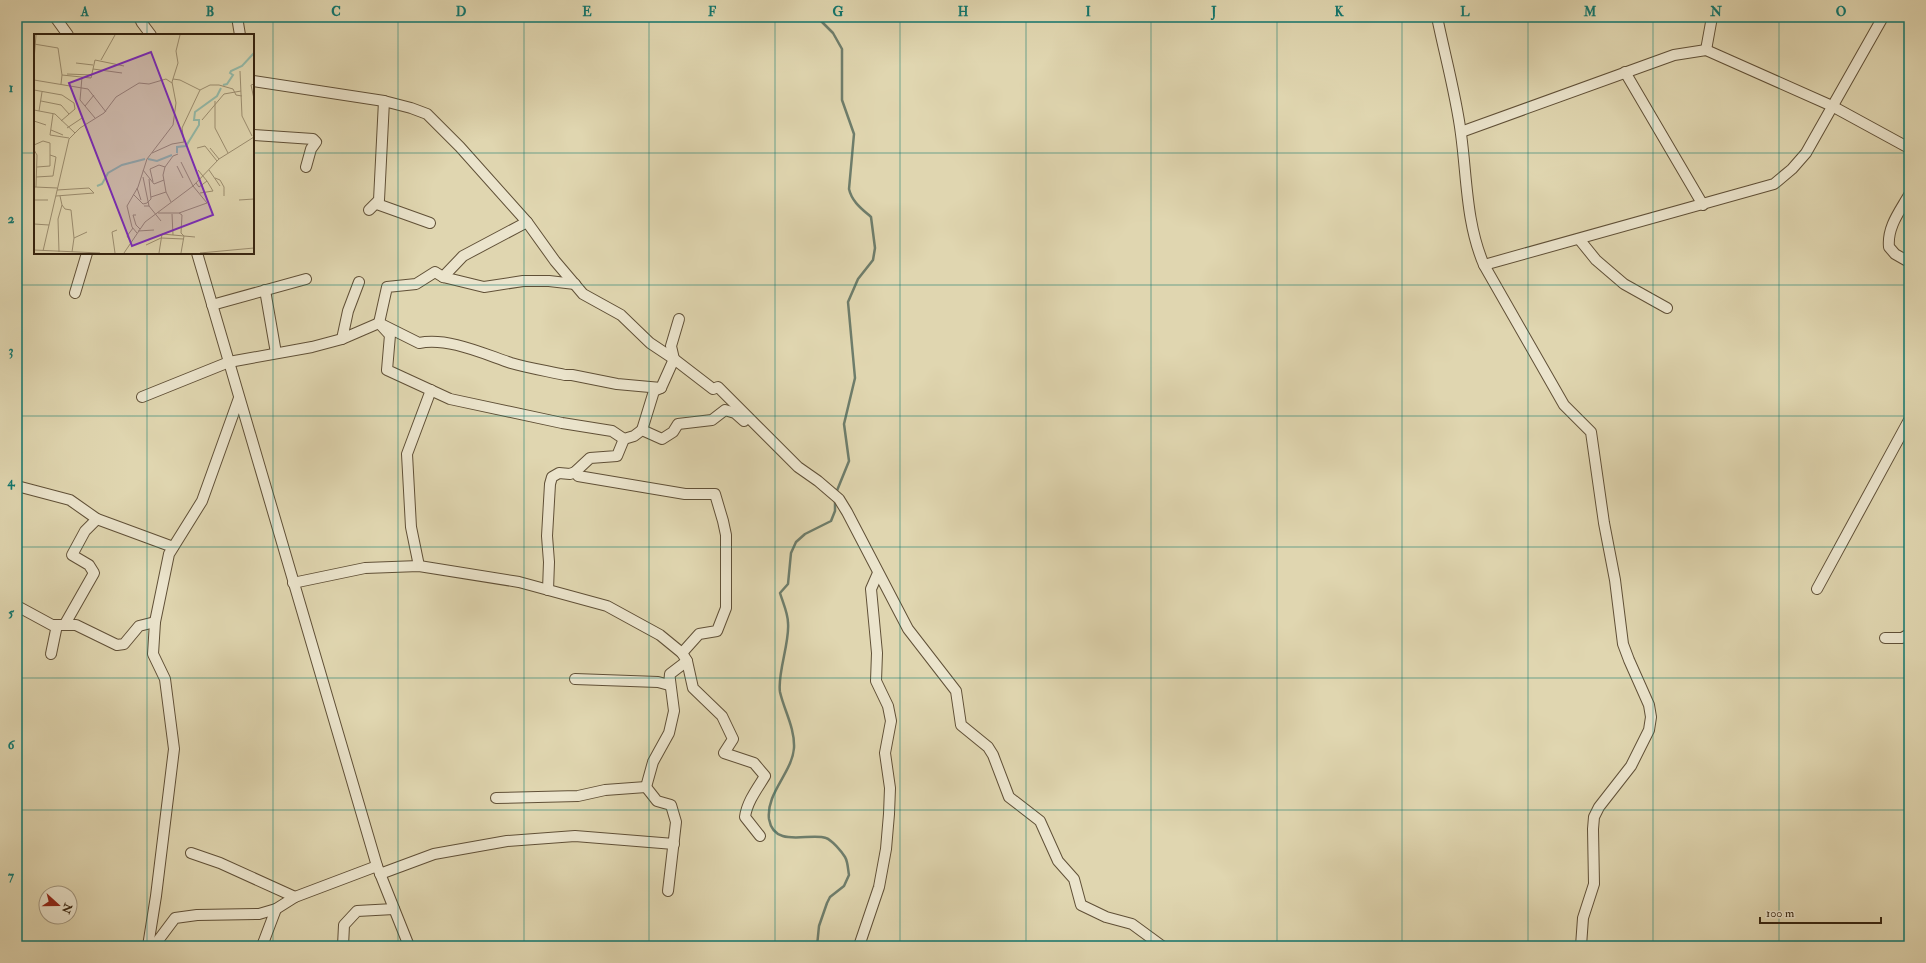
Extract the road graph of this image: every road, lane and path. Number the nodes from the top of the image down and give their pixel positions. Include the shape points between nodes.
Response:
1 (56, 17) edge
2 (139, 17) edge
3 (236, 17) edge
4 (1437, 17) edge
5 (1712, 17) edge
6 (1883, 17) edge
7 (67, 34) edge
8 (151, 34) edge
9 (240, 34) edge
10 (1706, 50) junction
11 (1625, 72) junction
12 (254, 81) edge
13 (384, 101) junction
14 (1832, 106) junction
15 (1461, 132) junction
16 (254, 135) edge
17 (1909, 148) edge
18 (306, 166) dead end
19 (1909, 195) edge
20 (377, 204) junction
21 (1703, 205) junction
22 (369, 210) dead end
23 (527, 222) junction
24 (430, 223) dead end
25 (1579, 239) junction
26 (87, 254) edge
27 (197, 254) edge
28 (1909, 262) edge
29 (1484, 265) junction
30 (442, 276) junction
31 (306, 279) dead end
32 (360, 282) dead end
33 (575, 284) junction
34 (265, 290) junction
35 (75, 293) dead end
36 (212, 305) junction
37 (1667, 308) dead end
38 (679, 319) dead end
39 (379, 323) junction
40 (342, 338) junction
41 (276, 353) junction
42 (674, 359) junction
43 (230, 362) junction
44 (661, 388) junction
45 (431, 390) junction
46 (142, 397) dead end
47 (239, 398) junction
48 (1909, 420) edge
49 (642, 430) junction
50 (766, 435) junction
51 (624, 439) junction
52 (575, 472) junction
53 (17, 486) edge
54 (97, 519) junction
55 (173, 547) junction
56 (419, 566) junction
57 (878, 573) junction
58 (294, 583) junction
59 (1817, 589) dead end
60 (548, 590) junction
61 (17, 606) edge
62 (155, 622) junction
63 (61, 624) junction
64 (1909, 634) edge
65 (1885, 638) dead end
66 (51, 654) dead end
67 (685, 657) junction
68 (670, 674) junction
69 (575, 679) dead end
70 (646, 787) junction
71 (496, 798) dead end
72 (760, 836) dead end
73 (674, 844) junction
74 (191, 853) dead end
75 (378, 870) junction
76 (668, 891) dead end
77 (295, 897) junction
78 (276, 909) junction
79 (394, 909) junction
80 (148, 946) edge
81 (154, 946) edge
82 (262, 946) edge
83 (342, 946) edge
84 (409, 946) edge
85 (859, 946) edge
86 (1162, 946) edge
87 (1581, 946) edge

1 - 7 street
2 - 8 street
3 - 9 street
4 - 15 street
5 - 10 street
6 - 14 street
10 - 11 street via 1674,55
10 - 14 street
11 - 15 street
11 - 21 street
12 - 13 street
13 - 20 street
13 - 23 street via 426,114 460,147
14 - 17 street
14 - 21 street via 1806,153 1774,184
15 - 29 street via 1471,226 1475,245
16 - 18 street via 313,139 316,142
19 - 28 street via 1888,235 1889,247
20 - 22 street
20 - 24 street
21 - 25 street
23 - 30 street via 462,256
23 - 33 street
25 - 29 street
25 - 37 street via 1596,260 1624,284
26 - 35 street
27 - 36 street
29 - 87 street via 1564,405 1591,432 1623,644 1650,705 1649,730 1631,766 1594,817 1594,884 1583,918
30 - 33 street via 484,287 524,281
30 - 39 street via 435,272 416,284 387,287
31 - 34 street
32 - 40 street via 348,311
33 - 42 street via 583,294 621,315 650,343
34 - 36 street
34 - 41 street
36 - 43 street
38 - 42 street via 671,346
39 - 40 street
39 - 44 street via 419,343 464,346 513,363 565,375
39 - 45 street via 390,336 387,370
40 - 41 street via 312,347
41 - 43 street
42 - 44 street
42 - 50 street via 713,389 718,387
43 - 46 street
43 - 47 street
44 - 49 street via 654,391
45 - 51 street via 450,399 612,431
45 - 56 street via 407,454 411,527
47 - 55 street via 202,501
47 - 58 street
48 - 59 street
49 - 50 street via 662,439 673,432 678,424 712,420 725,410 735,413 751,427
49 - 51 street
50 - 57 street via 798,467 839,499
51 - 52 street via 617,456 590,458
52 - 60 street via 554,475 550,484 547,536
52 - 67 street via 578,476 685,494 715,494 726,536 726,608 718,631 699,634
53 - 54 street via 70,500
54 - 55 street
54 - 63 street via 85,530 72,555 89,565 94,573
55 - 62 street via 169,554
56 - 58 street via 365,568
56 - 60 street via 518,582
57 - 85 street via 871,589 877,653 876,681 888,706 891,721 885,753 890,788 889,814 886,848 878,887
57 - 86 street via 908,629 956,691 961,725 988,747 1009,797 1040,821 1058,861 1074,879 1081,905 1106,917 1132,924
58 - 75 street
60 - 67 street via 607,606 660,635
61 - 63 street via 52,625
62 - 63 street via 139,626 124,644 117,645 76,625
62 - 80 street via 153,654 165,679 174,748
63 - 66 street
64 - 65 street via 1902,638
67 - 68 street
67 - 72 street via 693,688 722,716 734,739 724,753 754,763 766,776 746,809 746,817
68 - 69 street via 670,685 658,682
68 - 70 street via 674,711 669,733 653,762
70 - 71 street via 605,790 578,796
70 - 73 street via 657,801 671,805 676,822
73 - 75 street via 574,836 507,841 434,854
73 - 76 street
74 - 77 street
75 - 77 street
75 - 79 street
77 - 78 street
78 - 81 street via 259,914 175,918
78 - 82 street
79 - 83 street via 358,911 344,925
79 - 84 street

